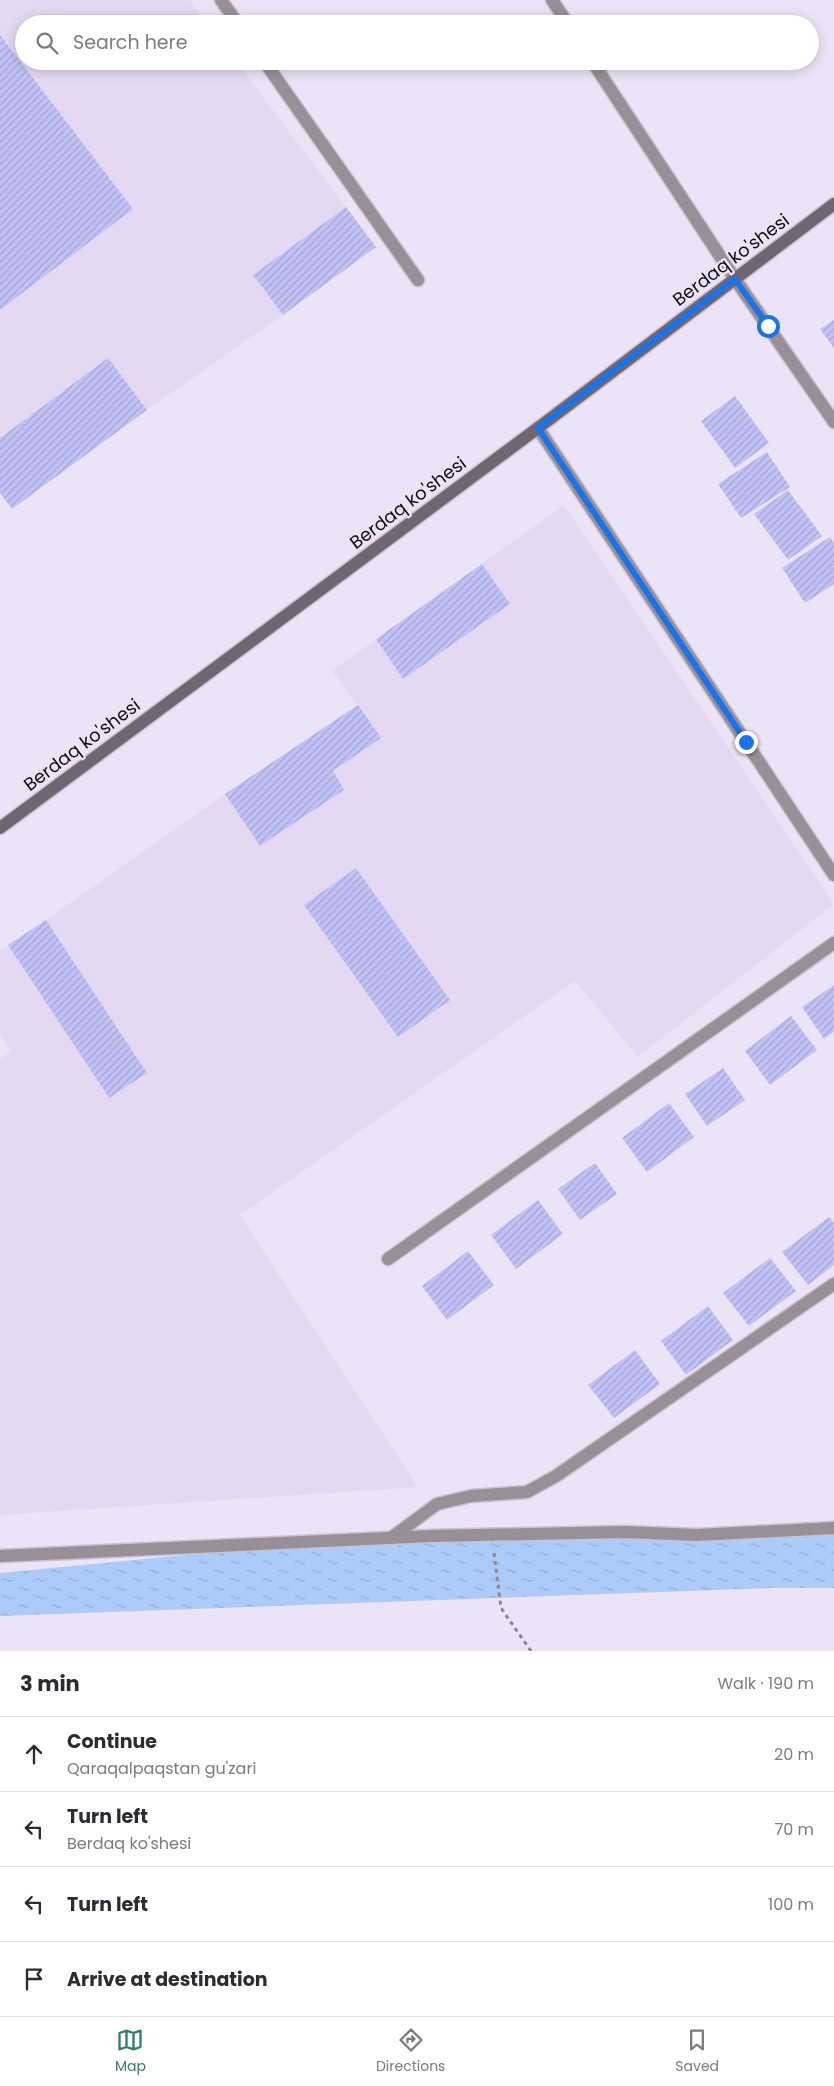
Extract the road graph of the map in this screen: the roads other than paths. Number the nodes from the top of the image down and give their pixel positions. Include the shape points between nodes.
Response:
1 (221, 0) edge
2 (552, 0) edge
3 (232, 15) edge
4 (562, 15) edge
5 (270, 70) edge
6 (598, 70) edge
7 (834, 204) edge
8 (735, 279) junction
9 (418, 280) dead end
10 (834, 422) edge
11 (538, 428) junction
12 (0, 828) edge
13 (834, 875) edge
14 (834, 943) edge
15 (388, 1259) dead end
16 (834, 1284) edge
17 (834, 1528) edge
18 (391, 1538) junction
19 (0, 1556) edge

1 - 3 street
2 - 4 street
5 - 9 street
6 - 8 street
7 - 8 main road, Berdaq ko'shesi
8 - 10 street
8 - 11 main road, Berdaq ko'shesi
11 - 12 main road, Berdaq ko'shesi
11 - 13 street
14 - 15 street
16 - 18 street via 556,1476 527,1492 471,1496 437,1504
17 - 18 street via 697,1535 624,1532
18 - 19 street

